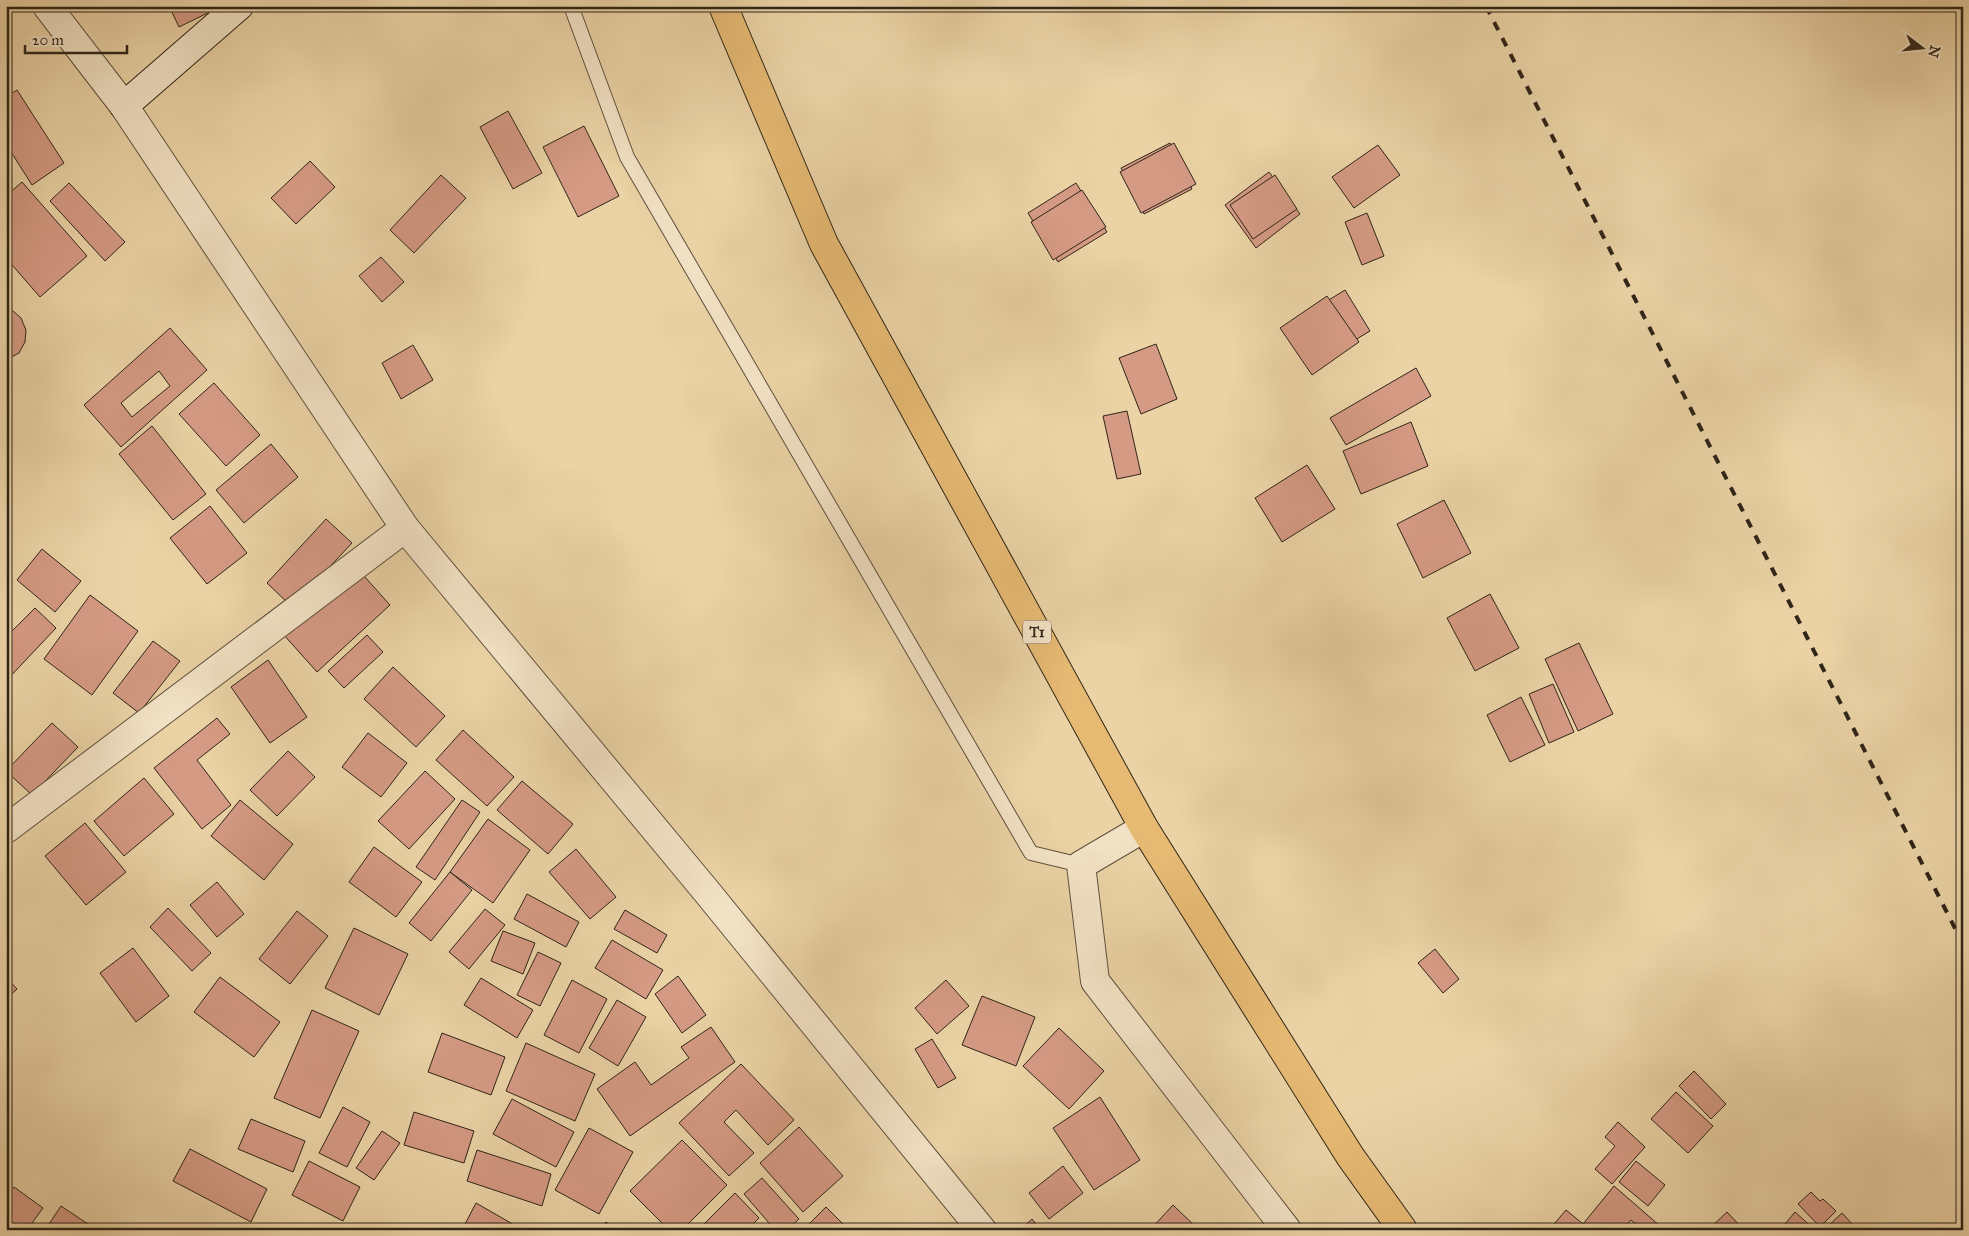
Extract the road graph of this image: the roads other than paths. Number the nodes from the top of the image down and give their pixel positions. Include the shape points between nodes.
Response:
1 (47, 6) edge
2 (239, 6) edge
3 (571, 6) edge
4 (723, 6) edge
5 (124, 106) junction
6 (405, 528) junction
7 (1144, 828) junction
8 (6, 829) edge
9 (1081, 865) junction
10 (982, 1230) edge
11 (1287, 1230) edge
12 (1403, 1230) edge

1 - 5 street
2 - 5 street
3 - 9 lane via 627,157 1031,853
4 - 7 highway, T1 via 824,244
5 - 6 street
6 - 8 street
6 - 10 street
7 - 9 street
7 - 12 highway, T1 via 1350,1156
9 - 11 street via 1095,981

